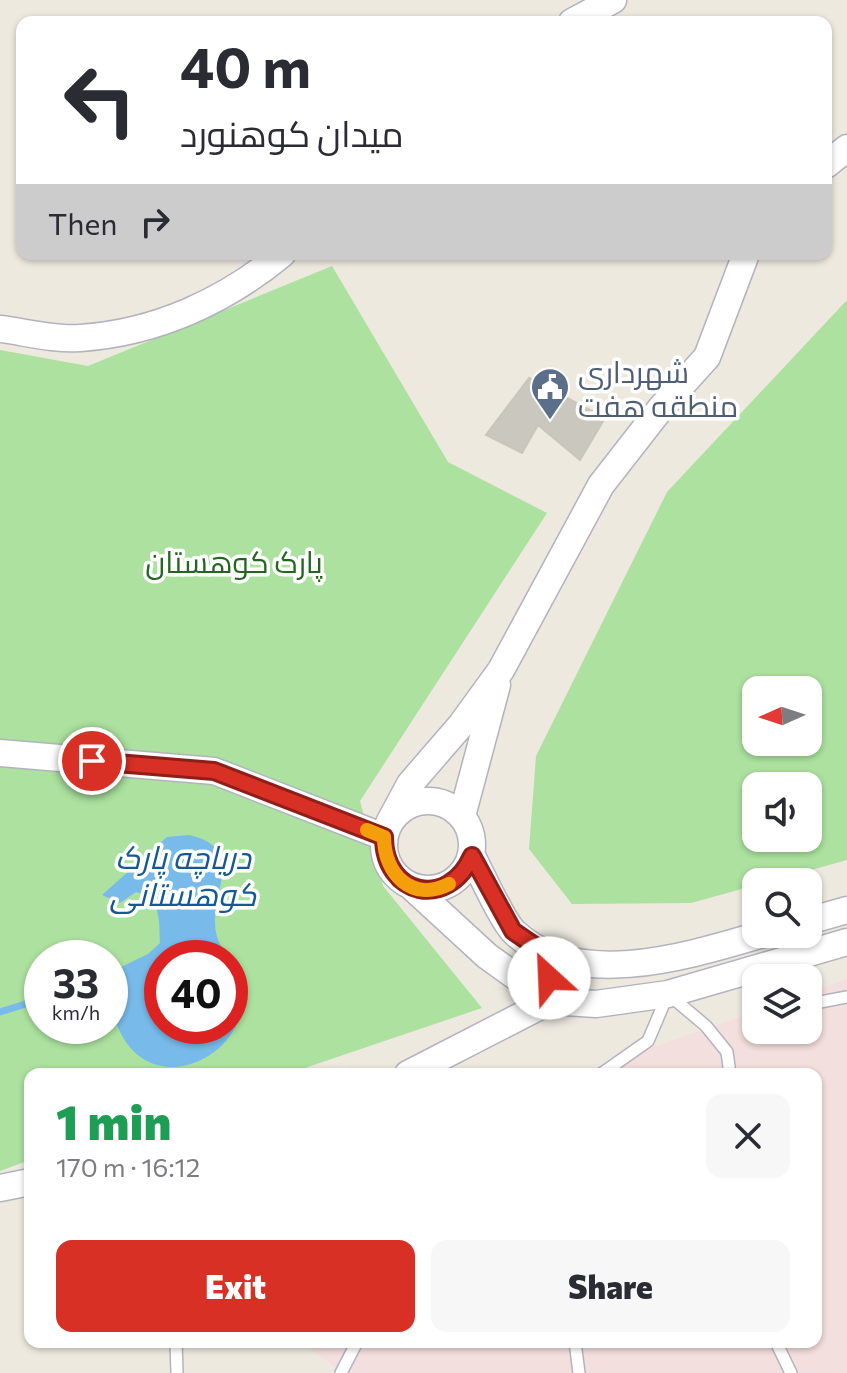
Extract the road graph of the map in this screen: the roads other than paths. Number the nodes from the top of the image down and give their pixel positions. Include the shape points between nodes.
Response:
1 (613, 0) edge
2 (583, 16) edge
3 (273, 260) edge
4 (744, 260) edge
5 (0, 329) edge
6 (501, 670) junction
7 (0, 753) edge
8 (462, 816) junction
9 (386, 830) junction
10 (472, 856) junction
11 (412, 887) junction
12 (847, 910) edge
13 (822, 917) edge
14 (742, 940) edge
15 (847, 942) edge
16 (548, 955) junction
17 (668, 994) junction
18 (847, 997) edge
19 (550, 1001) junction
20 (822, 1002) edge
21 (420, 1068) edge
22 (610, 1068) edge
23 (729, 1068) edge
24 (24, 1183) edge
25 (0, 1188) edge
26 (176, 1348) edge
27 (354, 1348) edge
28 (576, 1348) edge
29 (779, 1348) edge
30 (177, 1373) edge
31 (341, 1373) edge
32 (579, 1373) edge
33 (791, 1373) edge

1 - 2 street
3 - 5 street via 197,310 146,328 77,338
4 - 6 street via 707,357 601,485
6 - 8 street
6 - 9 street via 410,784
7 - 9 street via 214,771
8 - 9 street via 438,801 424,801 398,812
8 - 10 street via 473,842
9 - 11 street via 389,867
10 - 11 street via 455,881 427,890
10 - 16 street via 513,931
11 - 19 street via 487,956
12 - 13 street
14 - 16 street via 624,966
15 - 17 street
16 - 19 street
17 - 19 street via 596,1004
17 - 22 lane via 648,1041
17 - 23 lane via 706,1026 727,1052
18 - 20 lane
19 - 21 street
24 - 25 street
26 - 30 lane
27 - 31 lane
28 - 32 lane
29 - 33 lane

